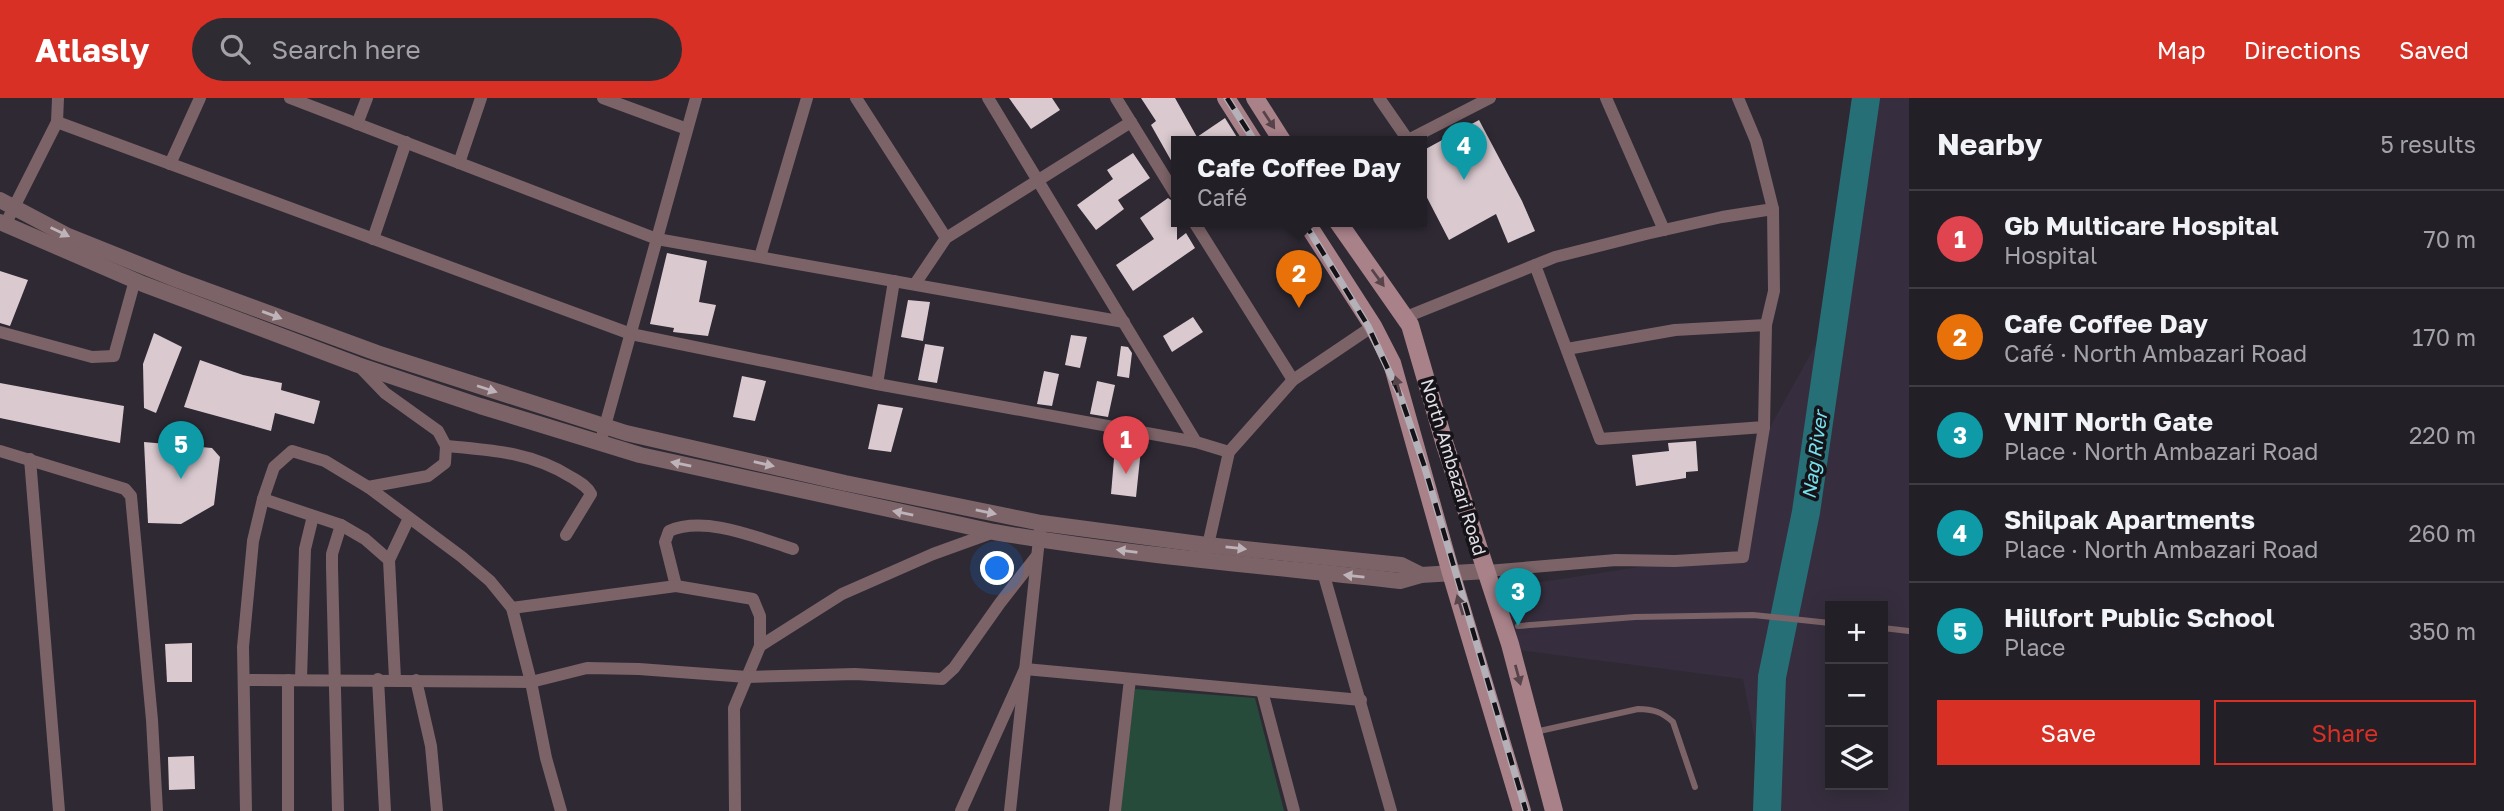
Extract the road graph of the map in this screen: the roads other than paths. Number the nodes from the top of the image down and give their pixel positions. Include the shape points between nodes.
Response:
1 (58, 98) edge
2 (200, 98) edge
3 (290, 98) edge
4 (367, 98) edge
5 (481, 98) edge
6 (603, 98) edge
7 (696, 98) edge
8 (807, 98) edge
9 (856, 98) edge
10 (988, 98) edge
11 (1116, 98) edge
12 (1227, 98) edge
13 (1255, 98) edge
14 (1379, 98) edge
15 (1490, 98) edge
16 (1606, 98) edge
17 (1738, 98) edge
18 (57, 122) junction
19 (1131, 122) junction
20 (357, 124) junction
21 (687, 129) junction
22 (1250, 136) edge
23 (1279, 136) edge
24 (1405, 136) edge
25 (1416, 136) edge
26 (406, 142) junction
27 (459, 163) junction
28 (170, 164) junction
29 (1038, 179) junction
30 (1171, 185) edge
31 (6, 204) edge
32 (1773, 209) junction
33 (3, 223) edge
34 (1197, 227) edge
35 (1309, 227) edge
36 (1342, 227) edge
37 (1664, 230) junction
38 (946, 238) junction
39 (373, 239) junction
40 (657, 239) junction
41 (760, 257) junction
42 (1535, 265) junction
43 (135, 280) junction
44 (894, 281) junction
45 (915, 285) junction
46 (1406, 317) junction
47 (1124, 322) junction
48 (1766, 325) junction
49 (1373, 326) junction
50 (0, 332) edge
51 (631, 334) junction
52 (1567, 349) junction
53 (358, 365) junction
54 (1293, 380) junction
55 (877, 384) junction
56 (1764, 427) junction
57 (603, 436) junction
58 (1196, 442) junction
59 (446, 446) junction
60 (0, 451) edge
61 (1229, 452) junction
62 (30, 459) junction
63 (368, 487) junction
64 (262, 499) junction
65 (313, 516) junction
66 (409, 518) junction
67 (1041, 523) junction
68 (341, 525) junction
69 (994, 532) junction
70 (566, 535) dead end
71 (1038, 540) junction
72 (793, 549) dead end
73 (1206, 553) junction
74 (1036, 557) junction
75 (389, 560) junction
76 (1487, 571) junction
77 (1323, 572) junction
78 (1451, 573) junction
79 (1421, 575) junction
80 (676, 586) junction
81 (512, 608) junction
82 (1825, 623) edge
83 (1511, 627) junction
84 (1888, 629) edge
85 (1909, 631) edge
86 (760, 646) junction
87 (1025, 669) junction
88 (747, 677) junction
89 (295, 679) junction
90 (395, 679) junction
91 (1130, 679) junction
92 (244, 680) junction
93 (336, 680) junction
94 (378, 680) junction
95 (416, 680) junction
96 (531, 682) junction
97 (1262, 691) junction
98 (1361, 700) junction
99 (1533, 732) junction
100 (1695, 787) dead end
101 (59, 811) edge
102 (157, 811) edge
103 (246, 811) edge
104 (288, 811) edge
105 (338, 811) edge
106 (385, 811) edge
107 (437, 811) edge
108 (561, 811) edge
109 (735, 811) edge
110 (961, 811) edge
111 (1010, 811) edge
112 (1115, 811) edge
113 (1294, 811) edge
114 (1391, 811) edge
115 (1522, 811) edge
116 (1554, 811) edge

1 - 18 street
2 - 28 street
3 - 20 street
4 - 20 street
5 - 27 street
6 - 21 street
7 - 21 street
8 - 41 street
9 - 38 street
10 - 29 street
11 - 19 street
12 - 22 main road
13 -> 23 main road
14 - 24 street
15 - 25 street
16 - 37 street
17 - 32 street via 1756,141
18 - 28 street
18 - 31 street
19 - 29 street
19 - 30 street
20 - 26 street
21 - 40 street
26 - 27 street
26 - 39 street
27 - 40 street
28 - 39 street
29 - 38 street
29 - 47 street
31 - 33 street
31 -> 57 street via 68,236 178,280
32 - 37 street
32 - 48 street via 1774,291
33 - 43 street
34 - 54 street
35 - 49 main road, North Ambazari Road
36 -> 46 main road, North Ambazari Road
37 - 42 street
38 - 45 street
39 - 51 street
40 - 41 street
40 - 51 street
41 - 44 street
42 - 46 street
42 - 52 street
43 - 50 street via 114,356 93,357
43 - 53 street
44 - 45 street
44 - 55 street
45 - 47 street
46 - 76 main road, North Ambazari Road
47 - 58 street
48 - 52 street via 1675,330
48 - 56 street
49 - 54 street
78 -> 49 main road, North Ambazari Road via 1392,363
51 - 55 street
51 - 57 street
52 - 56 street via 1600,439
53 - 57 street
53 - 59 street via 385,393 438,431
54 - 61 street
55 - 58 street
56 - 76 street via 1742,557 1616,560
57 -> 67 street
69 -> 57 street via 640,455
58 - 61 street
59 - 63 street via 444,463 428,477
59 - 70 street via 530,457 579,482 591,495
60 - 62 street
61 - 73 street
62 - 101 street
62 - 102 street via 125,489 131,496
63 - 64 street via 325,461 292,451 274,467
63 - 66 street
64 - 65 street
64 - 92 street via 247,590
65 - 68 street
65 - 89 street via 305,550
66 - 75 street
66 - 81 street via 490,581
67 - 71 street
67 - 73 street
68 - 75 street
68 - 93 street via 332,554
69 - 71 street
69 - 86 street via 842,594
73 -> 71 street
71 - 74 street
72 - 80 street via 720,527 677,528 665,542
73 - 77 street
73 -> 79 street via 1401,565
74 - 87 street
74 - 88 street via 942,679 855,674
75 - 90 street
76 - 78 street
76 - 83 main road, North Ambazari Road
79 -> 77 street via 1400,581
77 - 98 street
78 - 79 street
115 -> 78 main road, North Ambazari Road
80 - 81 street
80 - 86 street via 753,599 760,615
81 - 96 street
82 - 83 lane via 1753,615 1635,617
83 -> 99 main road, North Ambazari Road
84 - 85 lane
86 - 88 street
87 - 91 street
87 - 110 street
87 - 111 street
88 - 96 street via 587,668
88 - 109 street via 734,708
89 - 92 street
89 - 93 street
89 - 104 street
90 - 94 street
90 - 95 street
91 - 97 street
91 - 112 street
92 - 103 street
93 - 94 street
93 - 105 street
94 - 106 street
95 - 96 street
95 - 107 street via 431,747
96 - 108 street
97 - 98 street
97 - 113 street
98 - 114 street
99 - 100 lane via 1652,709 1673,722
99 - 116 main road, North Ambazari Road

